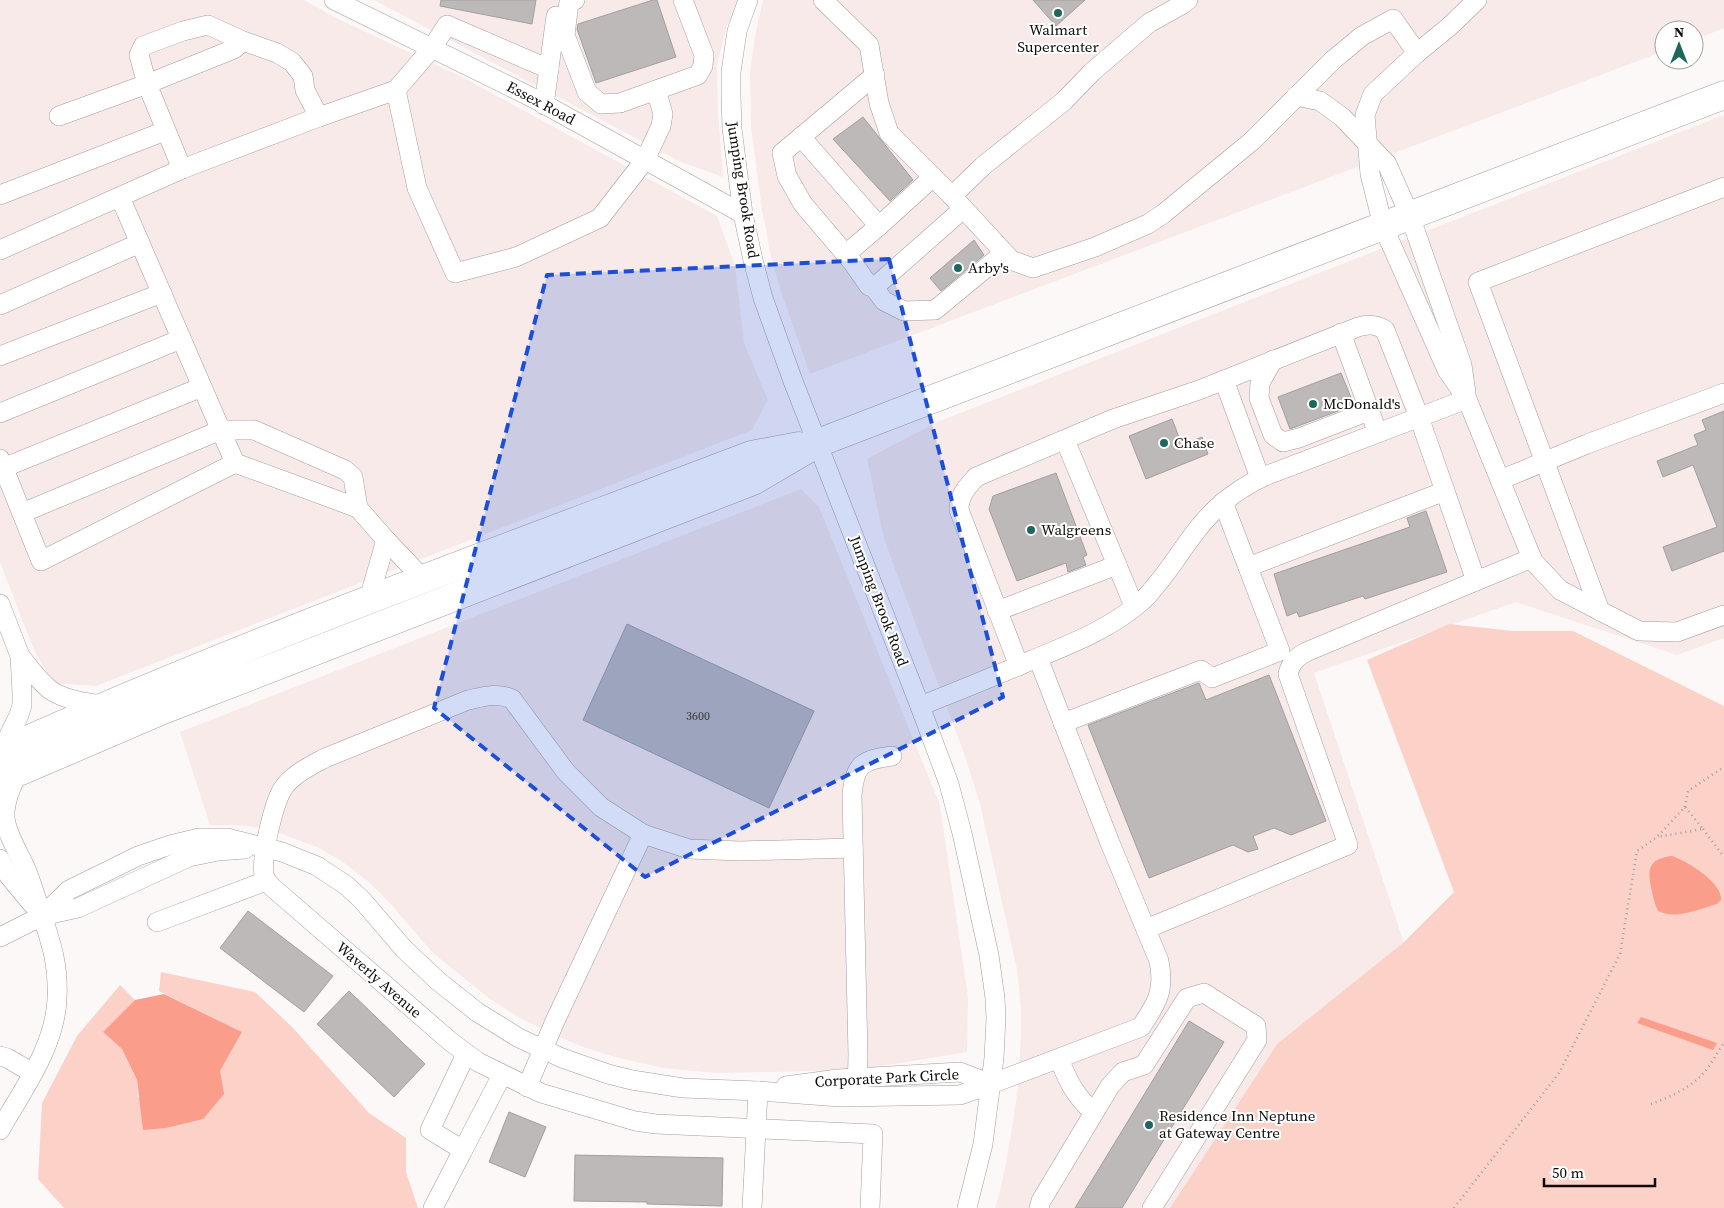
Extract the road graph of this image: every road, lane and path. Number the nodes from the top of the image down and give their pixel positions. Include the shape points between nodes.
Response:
1 (334, 0) edge
2 (558, 0) edge
3 (575, 0) edge
4 (683, 0) edge
5 (748, 0) edge
6 (823, 0) edge
7 (1188, 0) edge
8 (1477, 0) edge
9 (243, 41) junction
10 (432, 48) junction
11 (1417, 53) junction
12 (549, 69) junction
13 (875, 75) junction
14 (147, 84) junction
15 (396, 90) junction
16 (656, 90) junction
17 (1724, 95) edge
18 (1296, 96) junction
19 (544, 104) junction
20 (59, 116) dead end
21 (319, 117) junction
22 (165, 131) junction
23 (801, 137) junction
24 (1368, 145) junction
25 (645, 160) junction
26 (182, 169) junction
27 (934, 177) junction
28 (1724, 187) edge
29 (0, 195) edge
30 (120, 197) junction
31 (958, 202) junction
32 (743, 214) junction
33 (1410, 216) junction
34 (879, 226) junction
35 (1383, 226) junction
36 (140, 243) junction
37 (0, 250) edge
38 (846, 254) junction
39 (1004, 254) junction
40 (872, 285) junction
41 (162, 293) junction
42 (0, 305) edge
43 (1341, 333) junction
44 (181, 338) junction
45 (0, 356) edge
46 (1273, 360) junction
47 (1224, 380) junction
48 (202, 387) junction
49 (1724, 393) edge
50 (1467, 400) junction
51 (1369, 410) junction
52 (0, 413) edge
53 (1419, 417) junction
54 (221, 430) junction
55 (1378, 433) junction
56 (1065, 440) junction
57 (818, 443) junction
58 (1544, 462) junction
59 (2, 463) edge
60 (235, 463) junction
61 (1260, 478) junction
62 (1500, 480) junction
63 (1445, 491) junction
64 (1223, 502) junction
65 (358, 508) junction
66 (22, 513) junction
67 (386, 540) junction
68 (1532, 558) junction
69 (1117, 565) junction
70 (1248, 567) junction
71 (424, 580) junction
72 (1476, 581) junction
73 (368, 602) junction
74 (0, 604) edge
75 (1134, 606) junction
76 (997, 611) junction
77 (1600, 611) junction
78 (1724, 614) edge
79 (20, 656) junction
80 (1038, 658) junction
81 (1285, 658) junction
82 (1019, 666) junction
83 (106, 706) junction
84 (920, 706) junction
85 (1064, 723) junction
86 (0, 752) edge
87 (892, 756) dead end
88 (1724, 767) edge
89 (10, 776) edge
90 (1685, 808) junction
91 (1703, 829) junction
92 (643, 834) junction
93 (1657, 838) junction
94 (266, 848) junction
95 (853, 848) junction
96 (1724, 857) edge
97 (0, 859) edge
98 (266, 881) junction
99 (42, 916) junction
100 (157, 922) dead end
101 (1146, 929) junction
102 (0, 937) edge
103 (1724, 1043) edge
104 (543, 1050) junction
105 (466, 1054) junction
106 (0, 1056) edge
107 (1059, 1059) junction
108 (32, 1073) junction
109 (502, 1075) junction
110 (858, 1077) junction
111 (991, 1084) junction
112 (527, 1087) junction
113 (758, 1091) junction
114 (857, 1097) junction
115 (1651, 1104) dead end
116 (1093, 1112) junction
117 (757, 1129) junction
118 (0, 1130) edge
119 (463, 1150) junction
120 (433, 1208) edge
121 (752, 1208) edge
122 (870, 1208) edge
123 (967, 1208) edge
124 (1039, 1208) edge
125 (1152, 1208) edge
126 (1454, 1208) edge

1 - 10 street, Essex Road
2 - 12 street
3 - 16 street via 570,2 565,35 587,92 601,104 620,103
4 - 16 street via 704,55 703,66 698,74
5 - 32 street, Jumping Brook Road via 735,39 730,96
6 - 13 street via 869,45
7 - 31 street via 1149,23 1064,101 983,166
8 - 11 street
9 - 14 street via 234,49
9 - 14 street via 208,25 143,46 139,55
9 - 21 street via 278,53 292,62 303,76 305,90
10 - 12 street via 447,25
10 - 15 street
10 - 19 street, Essex Road
11 - 18 street via 1393,18 1362,36
11 - 24 street via 1373,94 1365,115
12 - 19 street
13 - 23 street
13 - 27 street via 879,103 889,133
14 - 20 street
14 - 22 street
15 - 21 street
15 - 25 street via 417,188 456,273 516,257 600,218
16 - 25 street via 663,114 661,126
17 - 33 highway
18 - 24 street via 1320,101 1342,117
18 - 39 street via 1252,141 1148,224 1095,247 1033,268 1010,260
19 - 25 street, Essex Road
21 - 26 street
22 - 26 street
22 - 29 street
23 - 34 street
23 - 38 street via 782,153 787,176 804,204
24 - 33 street via 1387,164
24 - 35 street via 1370,174
25 - 32 street, Essex Road
26 - 30 street
27 - 31 street
27 - 34 street
28 - 58 street via 1478,282
30 - 36 street
30 - 37 street
31 - 39 street
31 - 40 street via 878,284
32 - 57 street, Jumping Brook Road via 763,298
33 - 35 highway
33 - 50 street via 1462,365
34 - 38 street
35 - 50 street via 1447,370
35 - 57 highway
36 - 41 street
36 - 42 street
38 - 40 street via 869,286
39 - 40 street via 935,310 904,310 884,301
41 - 44 street
41 - 45 street
43 - 46 street
43 - 51 street
43 - 53 street via 1365,325 1385,330
44 - 48 street
44 - 52 street
46 - 47 street
46 - 51 street via 1260,384 1259,398 1273,435 1284,442
47 - 56 street via 1113,419
47 - 61 street
48 - 54 street
48 - 59 street
49 - 58 street
50 - 53 street
50 - 62 street
51 - 55 street
53 - 55 street
53 - 63 street
54 - 60 street
54 - 65 street via 254,430 345,470 353,477
54 - 66 street
55 - 61 street
56 - 69 street
56 - 76 street via 976,477 960,499 959,510
57 - 71 highway via 751,455
57 - 84 street, Jumping Brook Road
57 - 89 highway via 753,481 181,703
58 - 62 street
58 - 77 street
59 - 66 street
60 - 65 street
60 - 66 street via 41,561
61 - 64 street
62 - 68 street
63 - 70 street
63 - 72 street
64 - 70 street
64 - 75 street via 1158,582
65 - 67 street
67 - 71 street
67 - 73 street
68 - 72 street
68 - 77 street via 1560,590
69 - 75 street
69 - 76 street
70 - 81 street
71 - 73 highway
72 - 81 street via 1306,652 1294,660
73 - 83 highway
74 - 79 street
75 - 80 street via 1110,625
76 - 82 street
77 - 78 street via 1639,630 1678,632
79 - 83 street via 57,694
79 - 86 street via 22,705
80 - 82 street
80 - 85 street
81 - 85 street via 1212,678 1201,670
81 - 101 street via 1348,845
82 - 84 street
83 - 86 highway
84 - 111 street, Jumping Brook Road via 956,808 989,955 996,1018
85 - 101 street
87 - 95 street via 871,759 856,772 852,795
88 - 90 path via 1688,791
89 - 99 street via 5,819
90 - 91 path
90 - 93 path
91 - 93 path
91 - 96 path
92 - 94 street via 601,807 566,772 512,699 499,695 468,700 308,767 282,790 268,829
92 - 95 street via 690,849 740,852
92 - 104 street
93 - 126 path via 1637,851 1620,954 1558,1073
94 - 98 street via 263,871
94 - 99 street, Corporate Park Circle via 218,851 189,857 78,908
94 - 104 street, Corporate Park Circle via 299,859 333,876 362,900 404,949 438,981 477,1012
95 - 110 street
97 - 99 street via 9,876
98 - 100 street
98 - 105 street, Waverly Avenue
99 - 102 street, Corporate Park Circle
99 - 108 street via 53,949 57,1000 50,1034
101 - 107 street via 1162,978 1155,1005 1146,1020 1141,1027
103 - 115 path via 1700,1077 1682,1090
104 - 112 street
104 - 113 street, Corporate Park Circle via 584,1067 632,1080 684,1088
105 - 109 street, Waverly Avenue
105 - 119 street via 430,1130
106 - 108 street
107 - 111 street
107 - 116 street via 1068,1082
108 - 118 street
109 - 112 street, Waverly Avenue
109 - 119 street
110 - 111 street, Corporate Park Circle via 960,1072
110 - 113 street, Corporate Park Circle via 817,1080
110 - 114 street
111 - 114 street, Corporate Park Circle via 960,1094
111 - 123 street, Jumping Brook Road via 983,1144
112 - 117 street, Waverly Avenue via 635,1121
113 - 114 street, Corporate Park Circle
113 - 117 street
116 - 124 street
116 - 125 street via 1123,1072 1144,1065 1187,998 1204,993 1256,1026 1257,1040
117 - 121 street
117 - 122 street, Waverly Avenue via 873,1134
119 - 120 street

